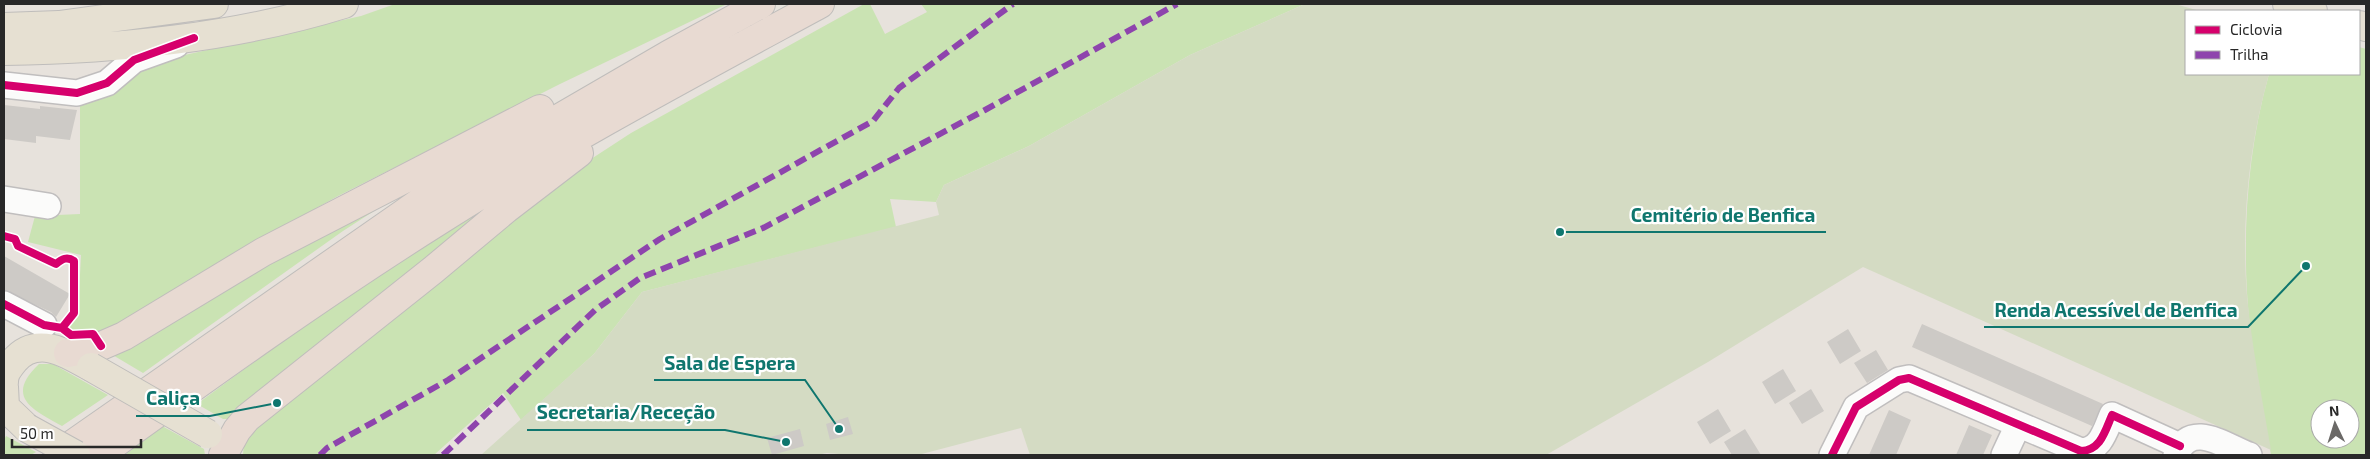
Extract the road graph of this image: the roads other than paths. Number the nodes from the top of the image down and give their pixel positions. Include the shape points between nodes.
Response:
1 (214, 4) edge
2 (344, 4) edge
3 (761, 4) edge
4 (820, 4) edge
5 (2287, 4) edge
6 (2308, 10) edge
7 (4, 27) edge
8 (194, 38) junction
9 (4, 51) edge
10 (668, 55) junction
11 (676, 83) junction
12 (4, 85) edge
13 (4, 199) edge
14 (48, 206) dead end
15 (4, 304) edge
16 (44, 325) dead end
17 (68, 353) junction
18 (12, 355) edge
19 (4, 396) edge
20 (2018, 425) junction
21 (217, 448) edge
22 (2178, 450) edge
23 (57, 455) edge
24 (76, 455) edge
25 (99, 455) edge
26 (1832, 455) edge
27 (2004, 455) edge
28 (2249, 455) edge

1 - 7 main road via 59,25
2 - 8 main road via 252,28
3 - 10 highway
4 - 11 highway
5 - 6 main road
8 - 9 main road via 64,50
8 - 12 street via 134,60 107,83 78,93
10 - 17 highway via 607,77 516,121 263,252 111,342
10 - 23 highway via 439,188
11 - 21 highway via 506,209 247,418
11 - 25 highway via 553,151 436,222
13 - 14 street
15 - 16 street
17 - 18 main road via 39,347
17 - 21 main road, bridge
18 - 19 main road
19 - 24 main road, bridge via 27,428
20 - 22 street via 2076,450 2087,451 2101,441 2112,415
20 - 26 street via 1913,379 1904,378 1856,407
20 - 27 street
22 - 28 street via 2189,438 2204,437

